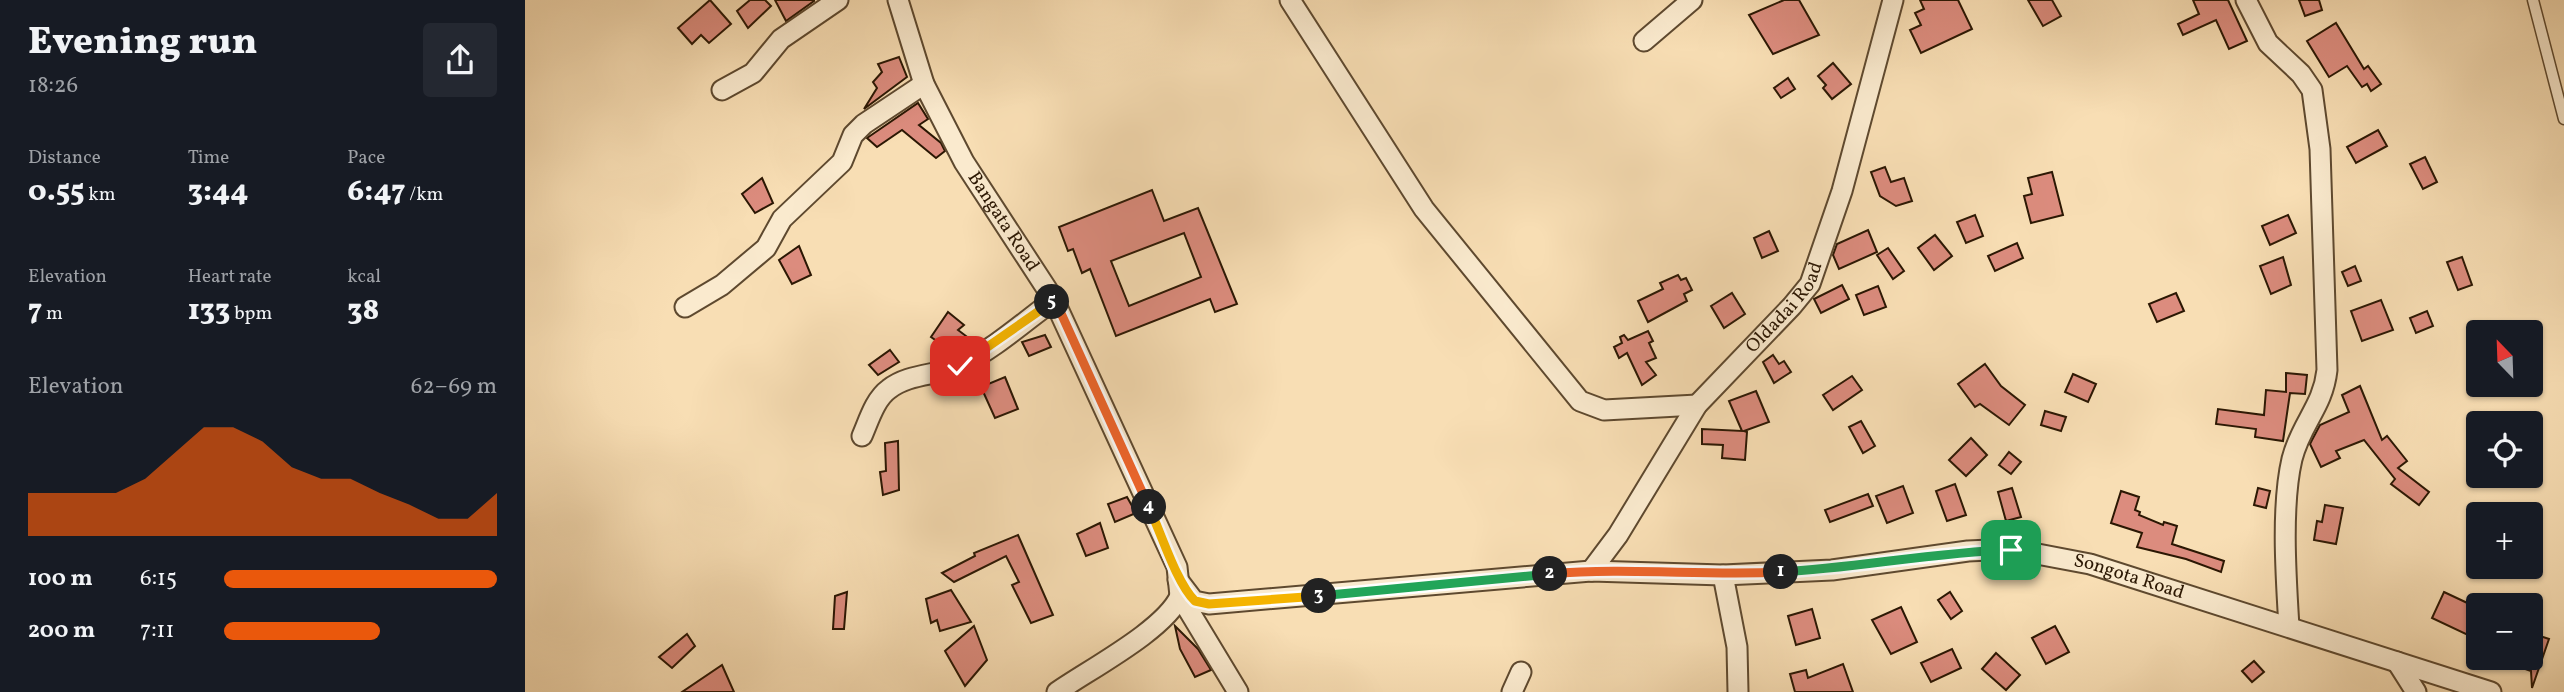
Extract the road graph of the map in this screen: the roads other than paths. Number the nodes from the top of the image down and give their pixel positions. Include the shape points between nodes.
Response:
1 (838, 0) edge
2 (898, 0) edge
3 (1290, 0) edge
4 (1692, 0) edge
5 (1893, 0) edge
6 (2246, 0) edge
7 (2533, 0) edge
8 (1644, 41) dead end
9 (924, 84) junction
10 (722, 90) dead end
11 (2564, 119) edge
12 (1055, 300) junction
13 (685, 307) dead end
14 (1697, 405) junction
15 (862, 436) dead end
16 (1591, 570) junction
17 (1723, 575) junction
18 (1179, 588) junction
19 (2289, 627) junction
20 (2397, 662) junction
21 (1521, 672) dead end
22 (1057, 692) edge
23 (1238, 692) edge
24 (1512, 692) edge
25 (1738, 692) edge
26 (2416, 692) edge
27 (2491, 692) edge

1 - 10 street via 781,39 753,73
2 - 9 street, Bangata Road
3 - 14 street via 1424,209 1580,401 1604,411
4 - 8 street
5 - 14 street, Oldadai Road via 1842,191 1810,284
6 - 19 street via 2268,43 2309,83 2320,149 2327,370 2324,394 2303,427 2291,462
7 - 11 lane
9 - 12 street, Bangata Road via 964,162
9 - 13 street via 853,135 842,162 782,219 766,248 722,285
12 - 15 street via 971,360 889,388 880,396
12 - 18 street, Bangata Road via 1177,567
14 - 16 street, Oldadai Road via 1618,535
16 - 17 street, Songota Road
16 - 18 street, Songota Road via 1209,604 1195,601
17 - 19 street, Songota Road via 1832,570 1968,551 2011,550 2090,564
17 - 25 street via 1737,647
18 - 22 street via 1167,616
18 - 23 street, Bangata Road
19 - 20 street, Songota Road
20 - 26 street
20 - 27 street, Songota Road
21 - 24 street

